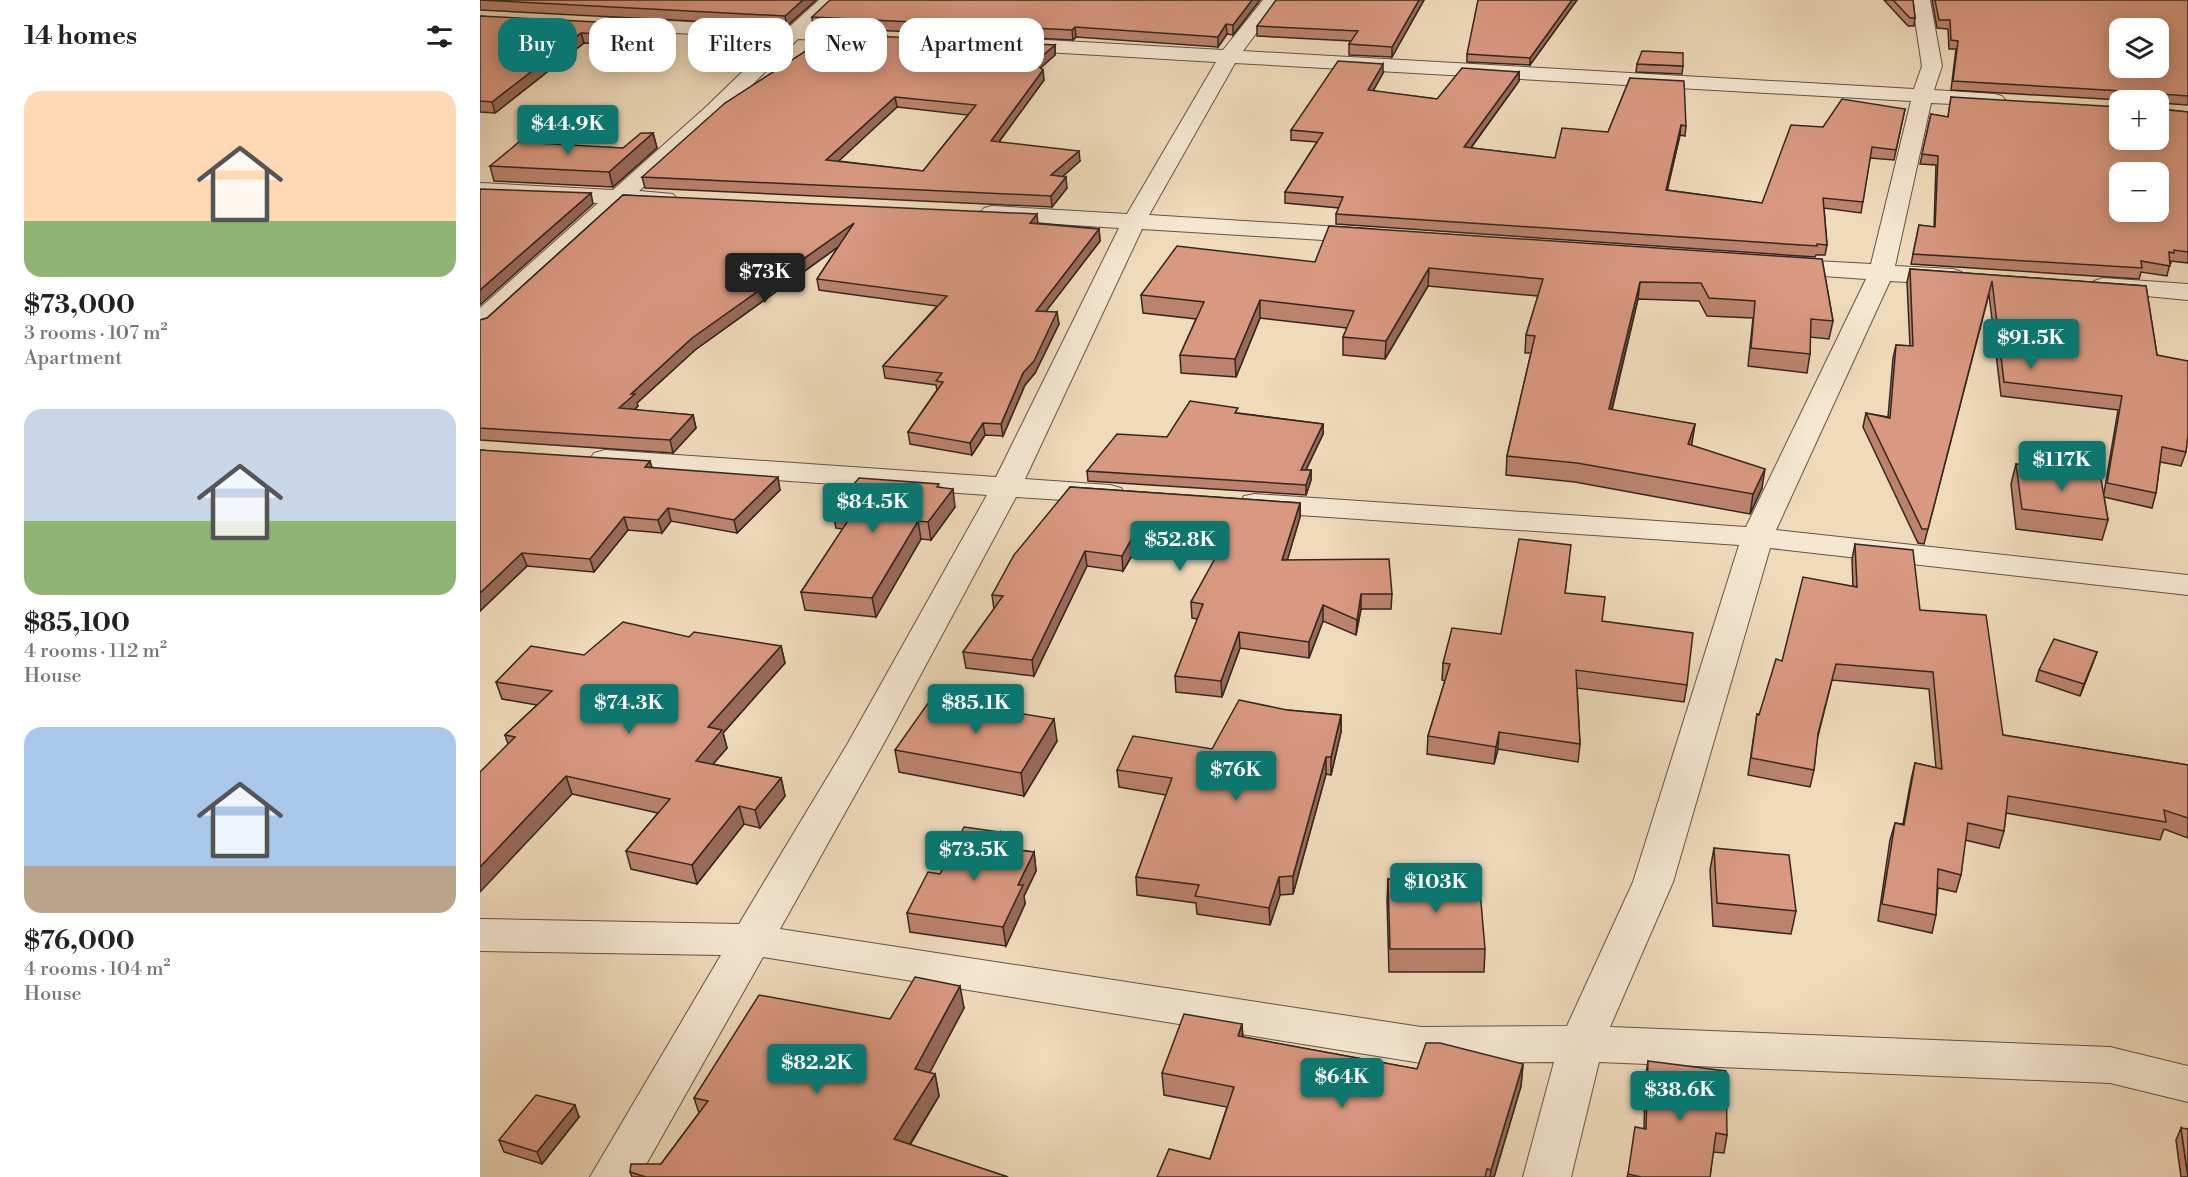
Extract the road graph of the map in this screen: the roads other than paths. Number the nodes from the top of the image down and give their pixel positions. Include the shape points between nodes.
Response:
1 (830, 0) edge
2 (1272, 0) edge
3 (1921, 0) edge
4 (793, 31) edge
5 (793, 32) edge
6 (898, 38) edge
7 (1044, 46) edge
8 (1229, 56) junction
9 (752, 72) edge
10 (1922, 96) junction
11 (2015, 102) edge
12 (480, 190) edge
13 (616, 196) junction
14 (687, 200) edge
15 (969, 212) edge
16 (1135, 220) junction
17 (1397, 238) edge
18 (1763, 264) edge
19 (1881, 273) junction
20 (1975, 278) edge
21 (2080, 285) edge
22 (2188, 292) edge
23 (480, 322) edge
24 (576, 457) edge
25 (1006, 487) junction
26 (1137, 495) edge
27 (1233, 502) edge
28 (1757, 537) junction
29 (2188, 585) edge
30 (480, 935) edge
31 (752, 940) junction
32 (1581, 1044) junction
33 (2188, 1083) edge
34 (614, 1177) edge
35 (1547, 1177) edge

1 - 4 street
2 - 8 street
3 - 10 street via 1932,66
5 - 6 street
7 - 8 street
8 - 10 street
8 - 16 street
9 - 13 street
10 - 11 street
10 - 19 street
12 - 13 street
13 - 14 street
13 - 23 street
15 - 16 street
16 - 17 street
16 - 25 street
18 - 19 street
19 - 20 street
19 - 28 street
21 - 22 street
24 - 25 street
25 - 26 street
25 - 31 street via 867,743
27 - 28 street
28 - 29 street
28 - 32 street via 1653,882
30 - 31 street
31 - 32 street via 1421,1045
31 - 34 street
32 - 33 street via 2110,1065
32 - 35 street

